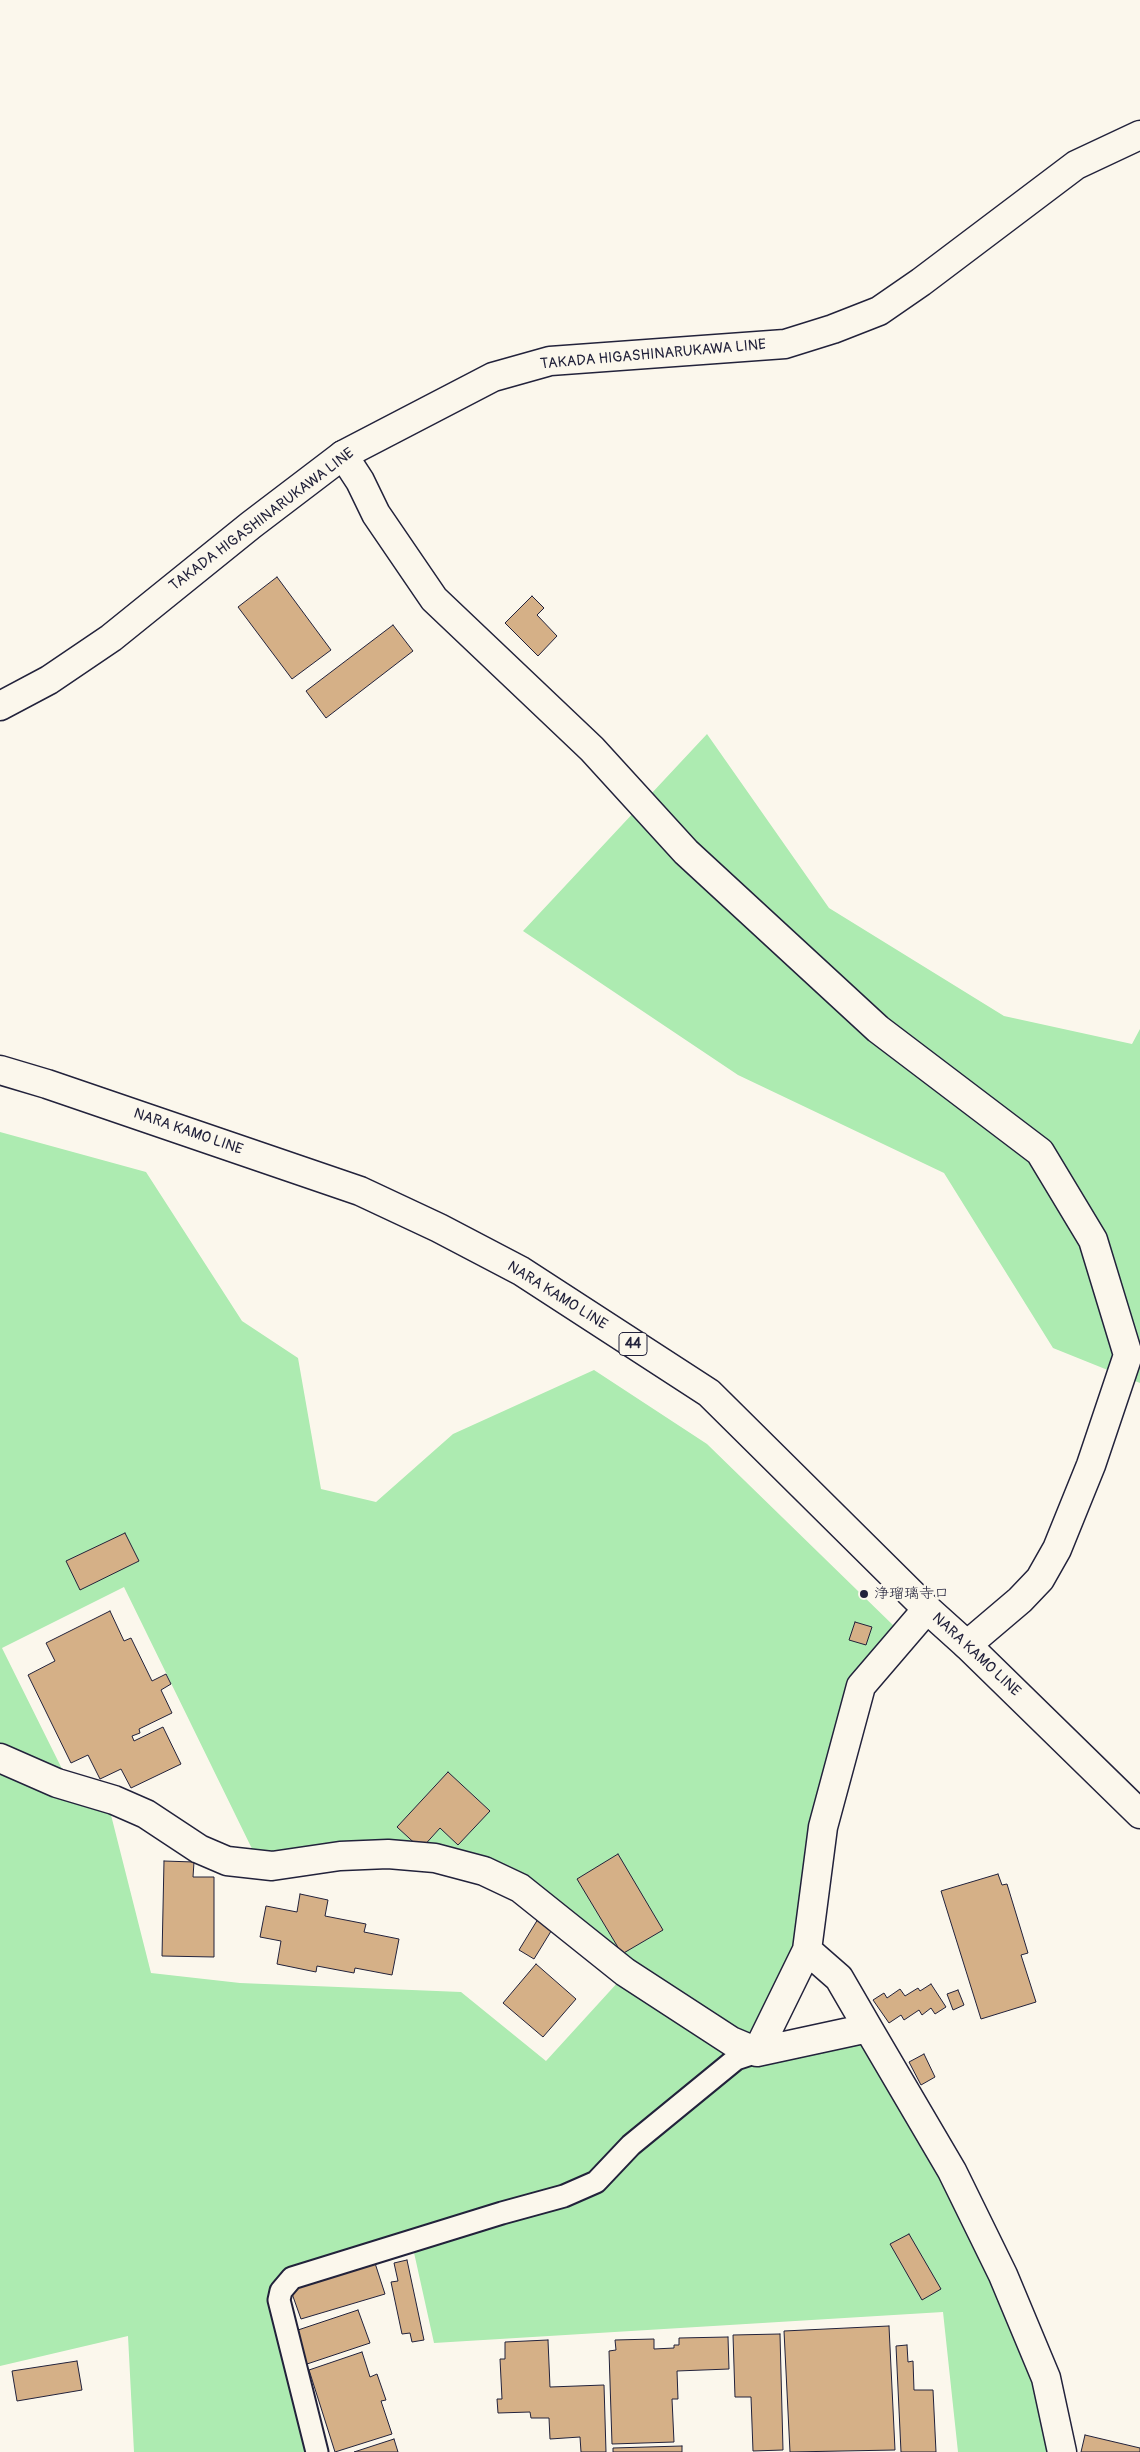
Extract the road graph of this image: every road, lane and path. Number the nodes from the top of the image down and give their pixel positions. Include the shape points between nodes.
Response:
1 (1140, 135) edge
2 (343, 455) junction
3 (0, 706) edge
4 (0, 1070) edge
5 (927, 1609) junction
6 (967, 1645) junction
7 (0, 1758) edge
8 (1140, 1814) edge
9 (807, 1950) junction
10 (868, 2028) junction
11 (757, 2052) junction
12 (318, 2452) edge
13 (1062, 2452) edge

1 - 2 street, TAKADA HIGASHINARUKAWA LINE via 1076,165 879,310 833,329 786,344 550,361 493,377
2 - 3 street, TAKADA HIGASHINARUKAWA LINE via 111,638 49,680
2 - 6 street via 376,514 434,599 592,749 686,852 871,1023 1040,1152 1093,1240 1128,1355 1091,1465 1057,1549 1040,1579
4 - 5 street, NARA KAMO LINE / 44 via 360,1191 521,1271 709,1394
5 - 6 street, NARA KAMO LINE / 44
5 - 9 street via 861,1686 823,1827
6 - 8 street, NARA KAMO LINE / 44
7 - 11 street via 57,1783 114,1800 146,1814 199,1850 227,1861 272,1866 340,1856 388,1854 435,1858 484,1871 520,1888 625,1972 731,2041
9 - 10 street via 839,1978
9 - 11 street
10 - 11 street
10 - 13 street via 952,2171 1003,2275 1046,2378
11 - 12 lane via 736,2059 630,2145 596,2182 564,2196 502,2212 292,2278 281,2291 280,2300

